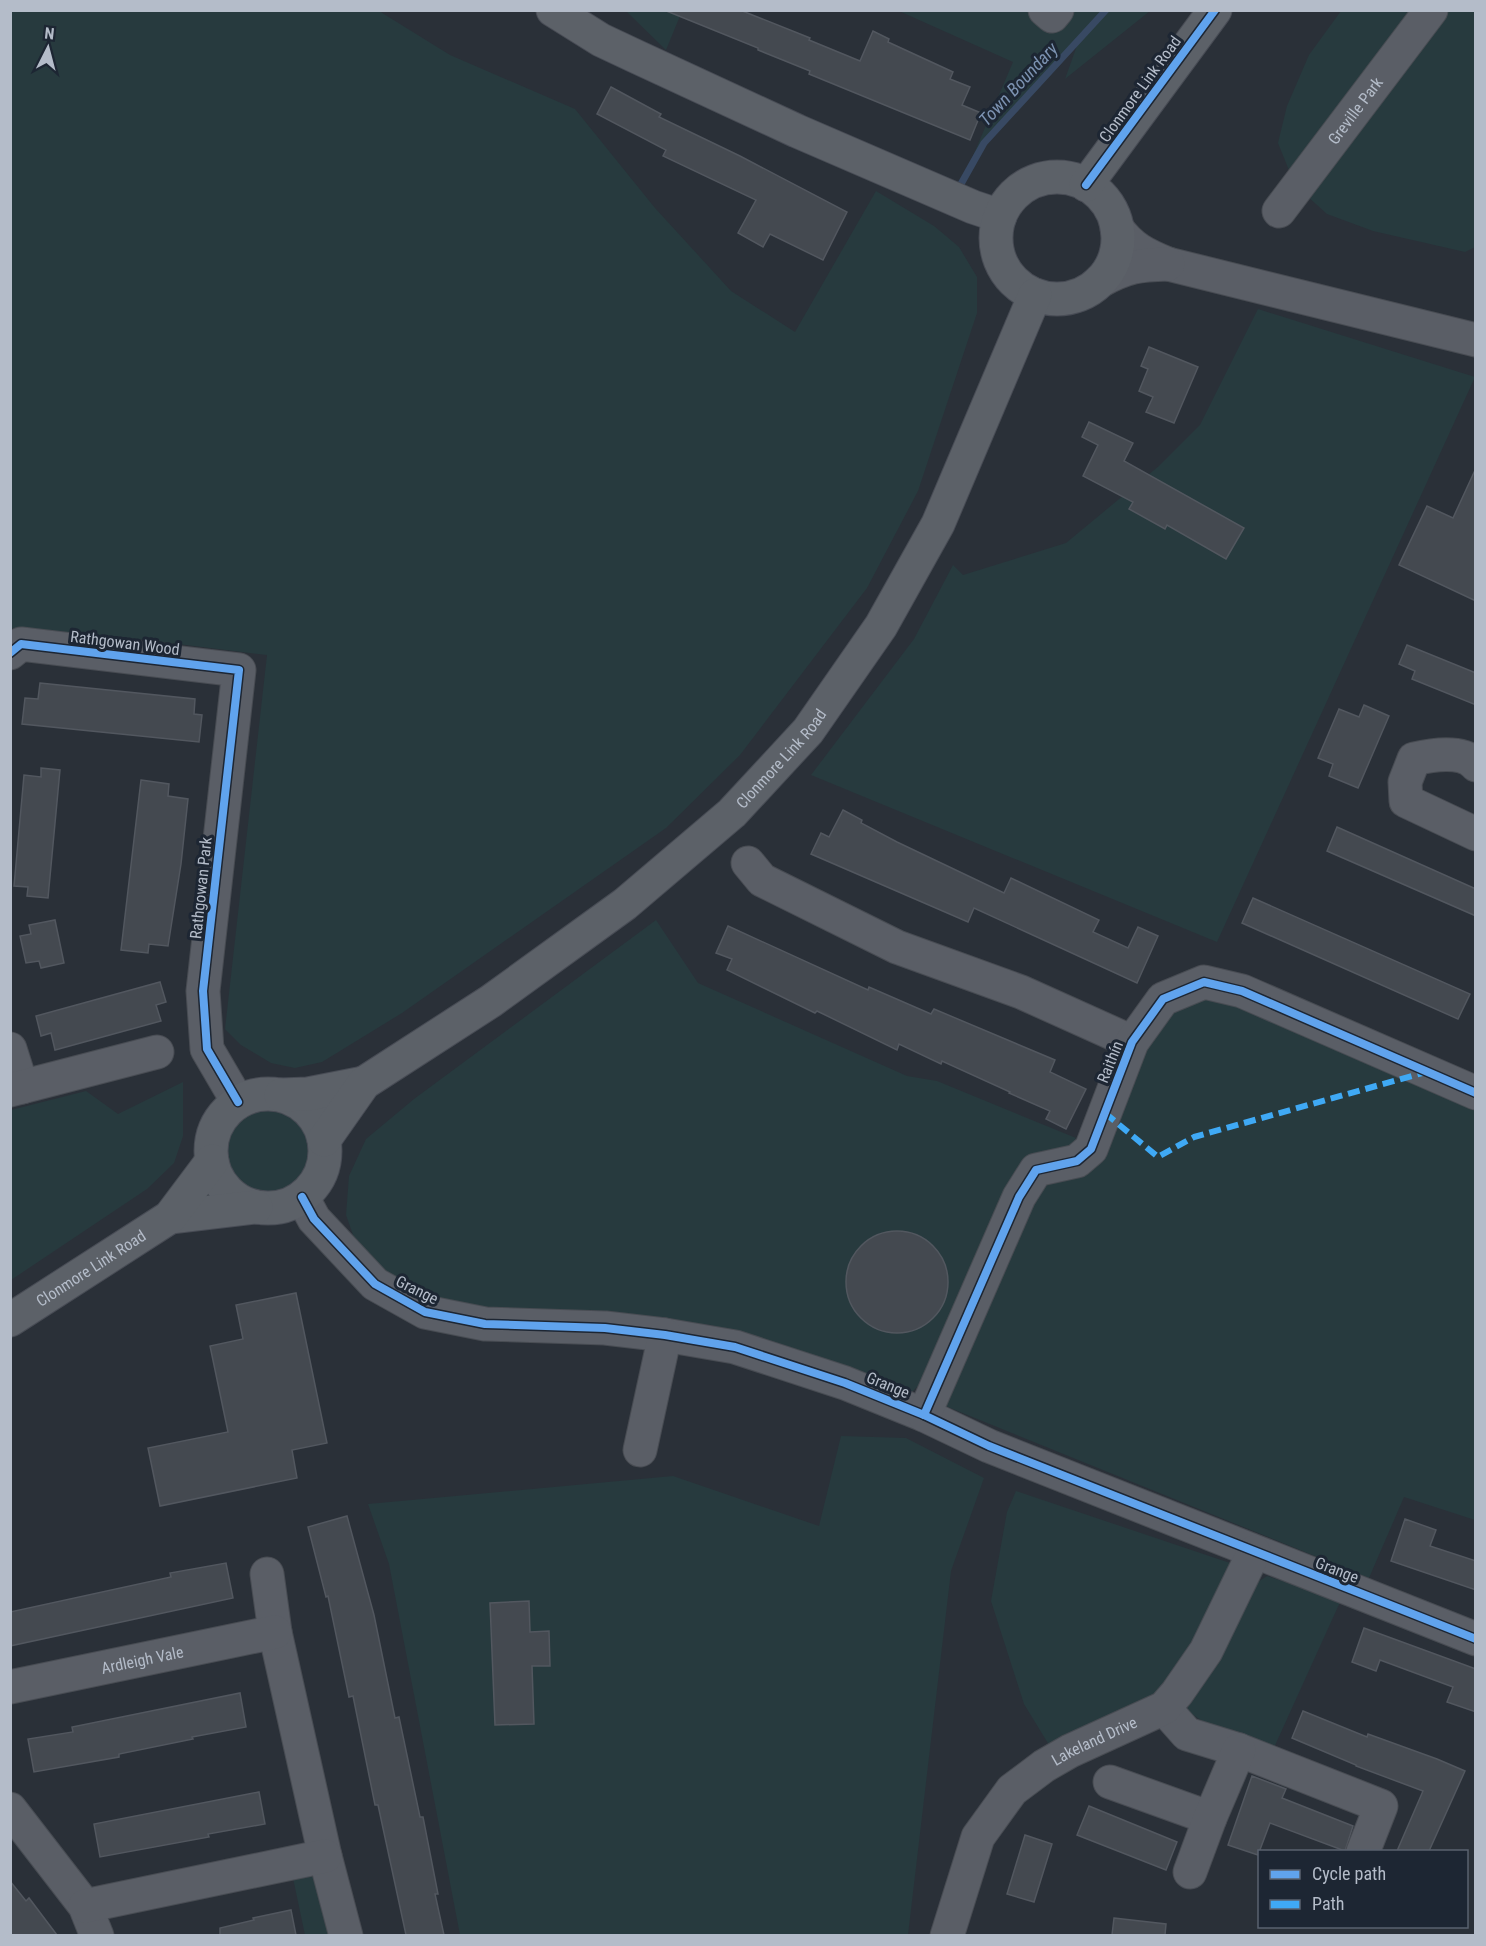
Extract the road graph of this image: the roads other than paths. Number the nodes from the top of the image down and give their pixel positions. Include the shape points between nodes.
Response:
1 (553, 10) edge
2 (1045, 10) edge
3 (1058, 10) edge
4 (1215, 10) edge
5 (1431, 10) edge
6 (1086, 185) junction
7 (1279, 211) dead end
8 (1000, 216) junction
9 (1117, 228) junction
10 (1168, 264) junction
11 (1100, 280) junction
12 (1035, 295) junction
13 (1476, 340) edge
14 (10, 653) edge
15 (239, 670) joint
16 (1476, 765) edge
17 (1476, 834) edge
18 (747, 863) dead end
19 (1132, 1042) junction
20 (10, 1049) edge
21 (157, 1052) dead end
22 (364, 1083) junction
23 (16, 1089) edge
24 (1476, 1093) edge
25 (281, 1095) junction
26 (238, 1102) junction
27 (324, 1140) junction
28 (212, 1161) junction
29 (302, 1197) junction
30 (256, 1207) junction
31 (170, 1217) junction
32 (10, 1320) edge
33 (666, 1335) junction
34 (924, 1415) junction
35 (640, 1450) dead end
36 (1254, 1552) junction
37 (267, 1574) dead end
38 (275, 1632) junction
39 (1476, 1639) edge
40 (10, 1687) edge
41 (1164, 1708) junction
42 (1239, 1750) junction
43 (1110, 1782) dead end
44 (10, 1809) edge
45 (1210, 1818) junction
46 (1363, 1850) edge
47 (325, 1856) junction
48 (1190, 1872) dead end
49 (86, 1905) junction
50 (98, 1935) edge
51 (346, 1935) edge
52 (947, 1935) edge

1 - 8 main road via 601,40 775,121
2 - 3 street via 1052,16
4 - 6 main road, Clonmore Link Road
5 - 7 street, Greville Park
6 - 8 main road via 1053,177 1036,181 1021,188
6 - 9 main road via 1101,196
8 - 12 main road via 996,234 1005,271
9 - 10 street via 1143,254
9 - 11 main road via 1115,256
10 - 11 street via 1138,265
10 - 13 street
11 - 12 main road via 1070,298
12 - 22 main road, Clonmore Link Road via 938,524 881,626 808,731 732,813 625,904 492,1001
14 - 15 street, Rathgowan Wood via 21,644
15 - 26 street, Rathgowan Park via 203,991 207,1048
16 - 17 street via 1448,754 1414,759 1405,782 1406,801
18 - 19 street, Raithín via 762,880 897,947 1021,992
19 - 24 street, Raithín via 1163,999 1204,982 1242,991
19 - 34 street, Raithín via 1091,1149 1077,1161 1036,1170 1019,1197
20 - 23 street
21 - 23 street
22 - 25 main road, Clonmore Link Road
22 - 27 main road, Clonmore Link Road
25 - 26 main road via 252,1096
25 - 27 main road via 310,1112
26 - 28 main road via 216,1127
27 - 29 main road via 321,1172
28 - 30 main road via 227,1191
28 - 31 main road, Clonmore Link Road
29 - 30 main road via 272,1208
29 - 33 street, Grange via 314,1218 375,1284 425,1312 485,1324 605,1328
30 - 31 main road, Clonmore Link Road
31 - 32 main road, Clonmore Link Road
33 - 34 street, Grange via 735,1347 845,1383
33 - 35 street
34 - 36 street, Grange via 989,1446
36 - 39 street, Grange
36 - 41 street, Lakeland Drive via 1206,1651
37 - 38 street
38 - 40 street, Ardleigh Vale
38 - 47 street
41 - 42 street via 1187,1734
41 - 52 street, Lakeland Drive via 1070,1751 1012,1790 978,1837
42 - 45 street
42 - 46 street via 1381,1806
43 - 45 street
44 - 49 street
45 - 48 street
47 - 49 street
47 - 51 street
49 - 50 street

